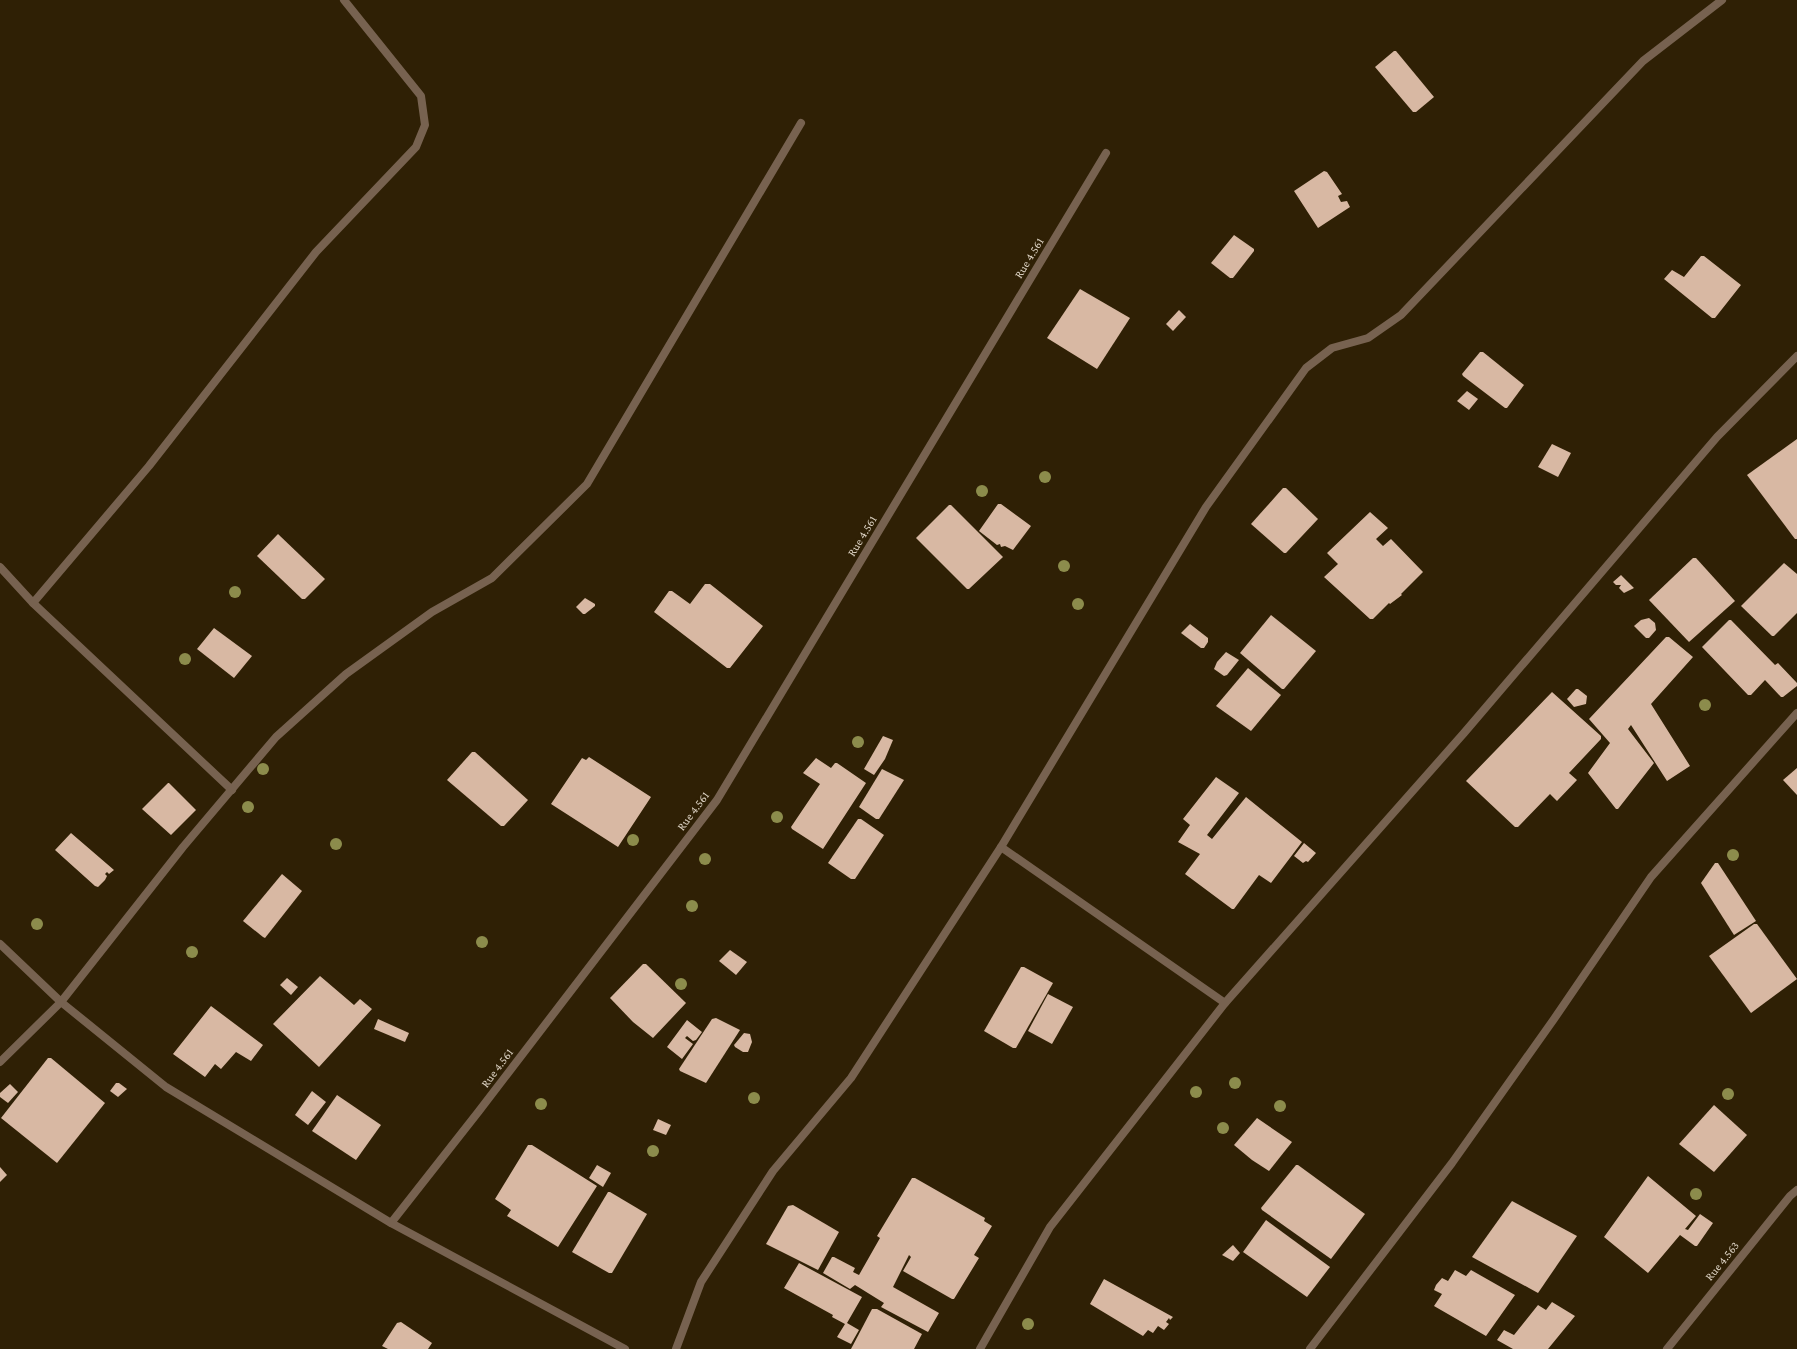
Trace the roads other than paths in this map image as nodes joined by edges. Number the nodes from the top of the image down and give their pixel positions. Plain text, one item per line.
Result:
1 (344, 0) edge
2 (1722, 0) edge
3 (801, 123) dead end
4 (1106, 154) dead end
5 (1797, 356) edge
6 (0, 568) edge
7 (33, 602) junction
8 (1797, 713) edge
9 (232, 790) junction
10 (1001, 847) junction
11 (0, 944) edge
12 (61, 1002) junction
13 (1225, 1003) junction
14 (0, 1062) edge
15 (1797, 1190) edge
16 (391, 1223) junction
17 (625, 1349) edge
18 (676, 1349) edge
19 (980, 1349) edge
20 (1310, 1349) edge
21 (1667, 1349) edge

1 - 7 street
2 - 10 street
3 - 9 street
4 - 16 street, Rue 4.561
5 - 13 street
6 - 7 street
7 - 9 street
8 - 20 street
9 - 12 street
10 - 13 street
10 - 18 street
11 - 12 street
12 - 14 street
12 - 16 street
13 - 19 street
15 - 21 street, Rue 4.563
16 - 17 street

